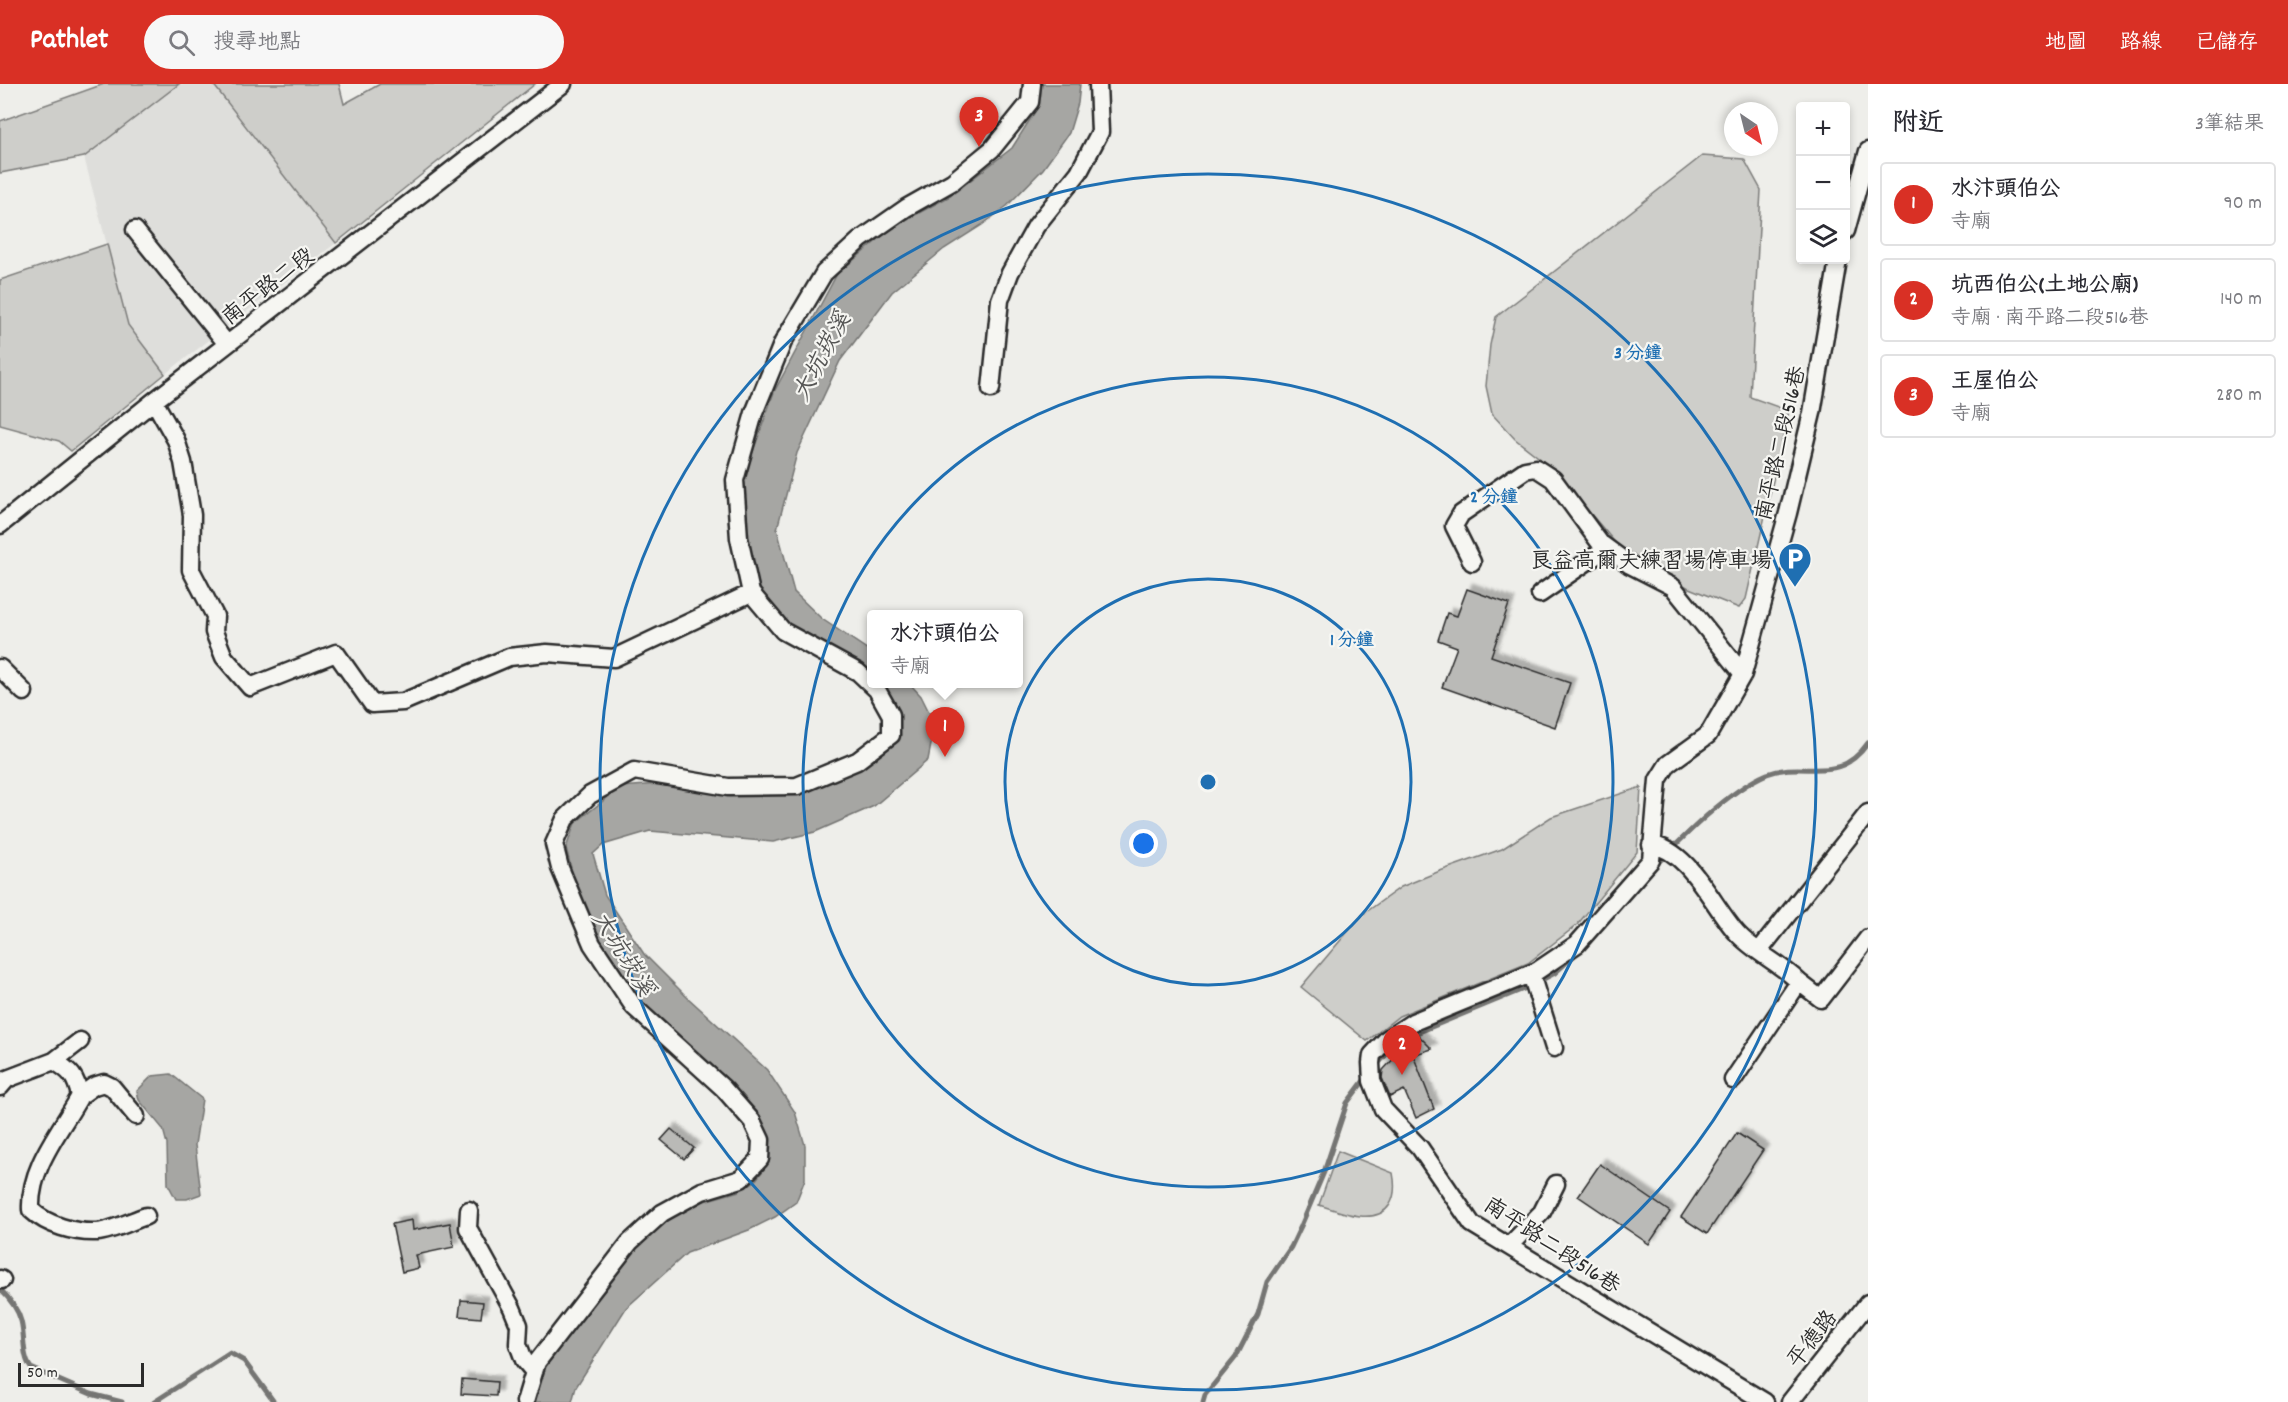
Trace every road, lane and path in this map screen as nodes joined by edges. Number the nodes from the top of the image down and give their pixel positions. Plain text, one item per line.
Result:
1 (563, 84) edge
2 (1032, 84) edge
3 (1098, 84) edge
4 (1868, 150) edge
5 (1850, 213) edge
6 (135, 230) dead end
7 (1837, 264) edge
8 (227, 344) junction
9 (991, 389) dead end
10 (154, 401) junction
11 (0, 525) edge
12 (1607, 548) junction
13 (1472, 562) dead end
14 (751, 593) junction
15 (1540, 594) dead end
16 (0, 668) edge
17 (1743, 674) junction
18 (867, 680) edge
19 (876, 688) edge
20 (24, 692) dead end
21 (1868, 813) edge
22 (1656, 846) junction
23 (1868, 938) edge
24 (1759, 951) junction
25 (1531, 974) junction
26 (1799, 982) junction
27 (80, 1041) dead end
28 (1554, 1048) dead end
29 (54, 1061) junction
30 (2, 1078) edge
31 (1733, 1080) dead end
32 (80, 1096) junction
33 (136, 1116) dead end
34 (1556, 1184) dead end
35 (469, 1210) dead end
36 (146, 1216) dead end
37 (1509, 1246) junction
38 (1868, 1303) edge
39 (534, 1372) junction
40 (525, 1402) edge
41 (1765, 1402) edge
42 (1790, 1402) edge

1 - 8 street, 南平路二段
2 - 14 street
3 - 9 street
4 - 5 street
6 - 8 street
7 - 17 street, 南平路二段516巷
8 - 10 street, 南平路二段
10 - 11 street, 南平路二段
10 - 14 street
12 - 13 street
12 - 15 street
12 - 17 street
14 - 18 street
16 - 20 street
17 - 22 street, 南平路二段516巷
19 - 39 street
21 - 24 street
22 - 24 street
22 - 25 street, 南平路二段516巷
23 - 26 street
24 - 26 street
25 - 28 street
25 - 37 street, 南平路二段516巷
26 - 31 street
27 - 29 street
29 - 30 street
29 - 32 street
32 - 33 street
32 - 36 street
34 - 37 street
35 - 39 street
37 - 41 street, 南平路二段516巷
38 - 42 street, 平德路
39 - 40 street

